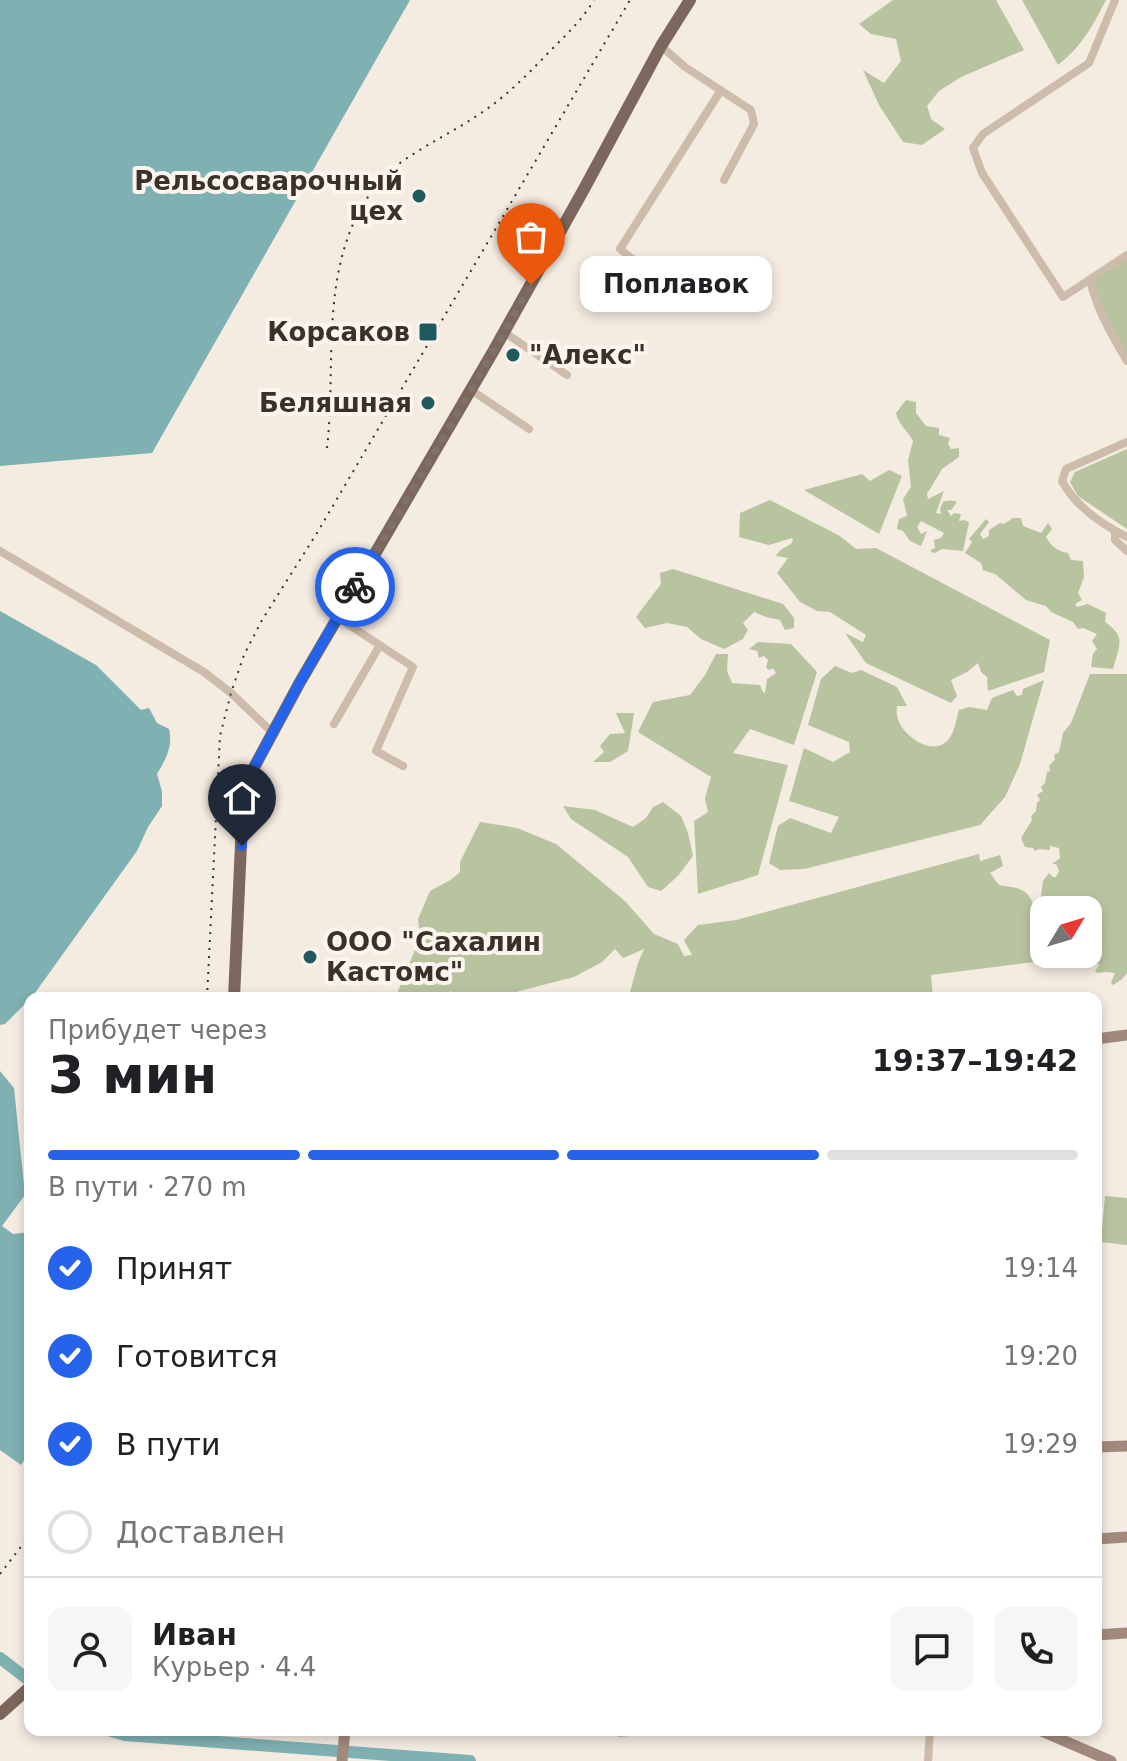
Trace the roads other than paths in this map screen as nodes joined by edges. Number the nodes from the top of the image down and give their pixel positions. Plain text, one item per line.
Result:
1 (690, 0) edge
2 (1115, 0) edge
3 (661, 46) junction
4 (721, 90) junction
5 (724, 180) dead end
6 (1127, 255) edge
7 (646, 270) dead end
8 (1090, 280) junction
9 (504, 332) junction
10 (1127, 361) edge
11 (567, 375) dead end
12 (471, 390) junction
13 (529, 429) dead end
14 (1127, 442) edge
15 (1115, 531) junction
16 (1127, 537) edge
17 (0, 551) edge
18 (1127, 551) edge
19 (337, 617) junction
20 (380, 645) junction
21 (334, 724) dead end
22 (273, 733) junction
23 (403, 766) dead end
24 (234, 992) edge
25 (1127, 1035) edge
26 (1102, 1038) edge
27 (1127, 1446) edge
28 (1102, 1447) edge
29 (1127, 1537) edge
30 (1102, 1539) edge
31 (1127, 1633) edge
32 (1102, 1635) edge
33 (24, 1692) edge
34 (0, 1714) edge
35 (345, 1736) edge
36 (930, 1736) edge
37 (1053, 1736) edge
38 (342, 1761) edge
39 (928, 1761) edge
40 (1111, 1761) edge

1 - 3 main road
2 - 8 street
3 - 4 street
3 - 9 main road
4 - 5 street
4 - 7 street
6 - 8 street
8 - 10 street
9 - 11 street
9 - 12 main road
12 - 13 street
12 - 19 main road
14 - 15 street
15 - 16 street
15 - 18 street
17 - 22 street
19 - 20 street
19 - 22 main road
20 - 21 street
20 - 23 street
22 - 24 main road
25 - 26 main road
27 - 28 main road
29 - 30 main road
31 - 32 main road
33 - 34 main road
35 - 38 main road
36 - 39 street
37 - 40 main road

